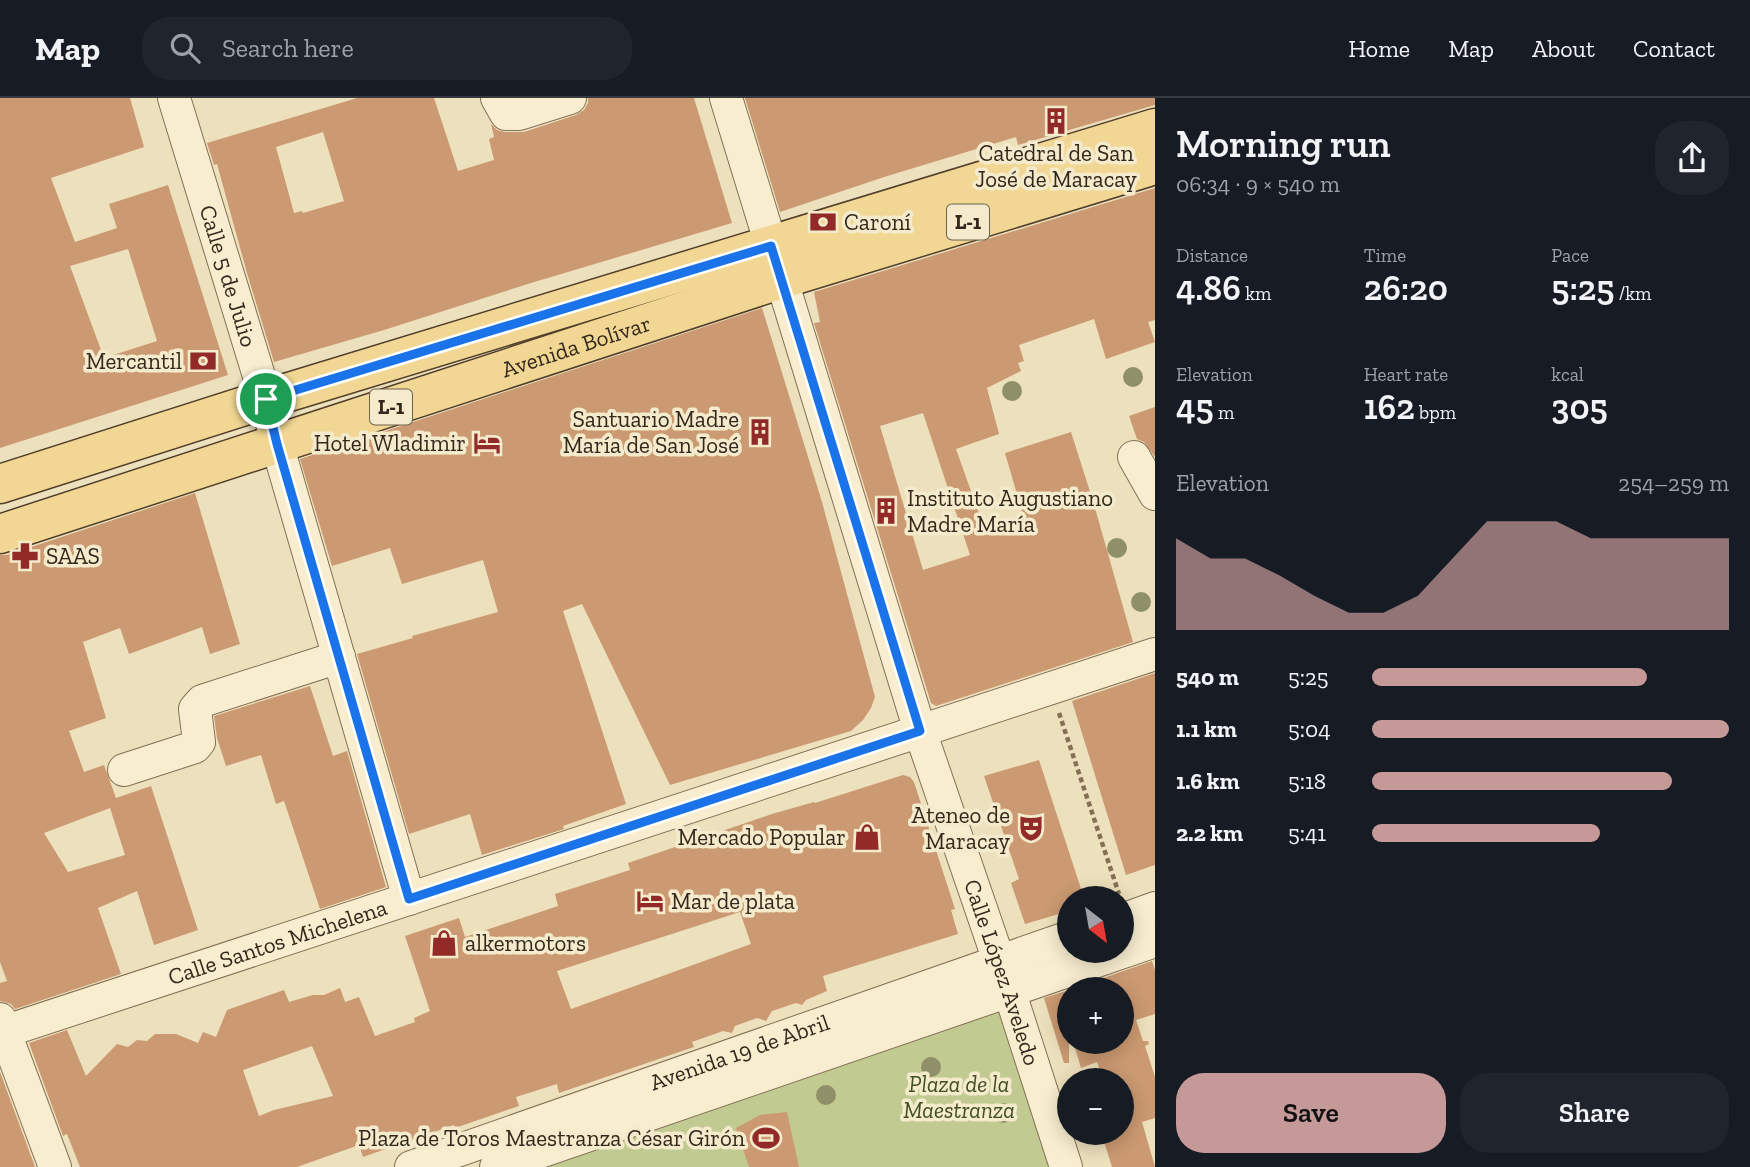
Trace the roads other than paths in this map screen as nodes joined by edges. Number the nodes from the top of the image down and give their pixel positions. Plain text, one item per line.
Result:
1 (174, 98) edge
2 (497, 98) edge
3 (570, 98) edge
4 (726, 98) edge
5 (1155, 128) edge
6 (1155, 165) edge
7 (777, 262) junction
8 (266, 399) junction
9 (277, 444) junction
10 (1134, 457) dead end
11 (0, 484) edge
12 (1155, 495) edge
13 (0, 534) edge
14 (1155, 654) edge
15 (339, 657) junction
16 (920, 731) junction
17 (124, 770) dead end
18 (409, 899) junction
19 (1155, 908) edge
20 (1134, 916) edge
21 (1155, 941) edge
22 (1057, 944) edge
23 (1004, 975) junction
24 (2, 1027) edge
25 (55, 1167) edge
26 (411, 1167) edge
27 (496, 1167) edge
28 (1066, 1167) edge

1 - 8 street, Calle 5 de Julio
2 - 3 street
4 - 7 street, Calle López Aveledo
5 - 7 main road, Avenida Bolívar / L-1
6 - 7 main road, Avenida Bolívar / L-1
7 - 8 main road, Avenida Bolívar / L-1
7 - 9 main road, Avenida Bolívar / L-1
7 - 16 street, Calle López Aveledo
8 - 9 street, Calle 5 de Julio
8 - 11 main road, Avenida Bolívar / L-1
9 - 13 main road, Avenida Bolívar / L-1
9 - 15 street, Calle 5 de Julio
10 - 12 street
14 - 16 street, Calle Santos Michelena
15 - 17 street
15 - 18 street, Calle 5 de Julio
16 - 18 street, Calle Santos Michelena
16 - 23 street, Calle López Aveledo
18 - 24 street, Calle Santos Michelena
19 - 20 street
21 - 23 street, Avenida 19 de Abril
22 - 23 street, Avenida 19 de Abril
23 - 26 street, Avenida 19 de Abril
23 - 27 street, Avenida 19 de Abril
23 - 28 street, Calle López Aveledo
24 - 25 street

